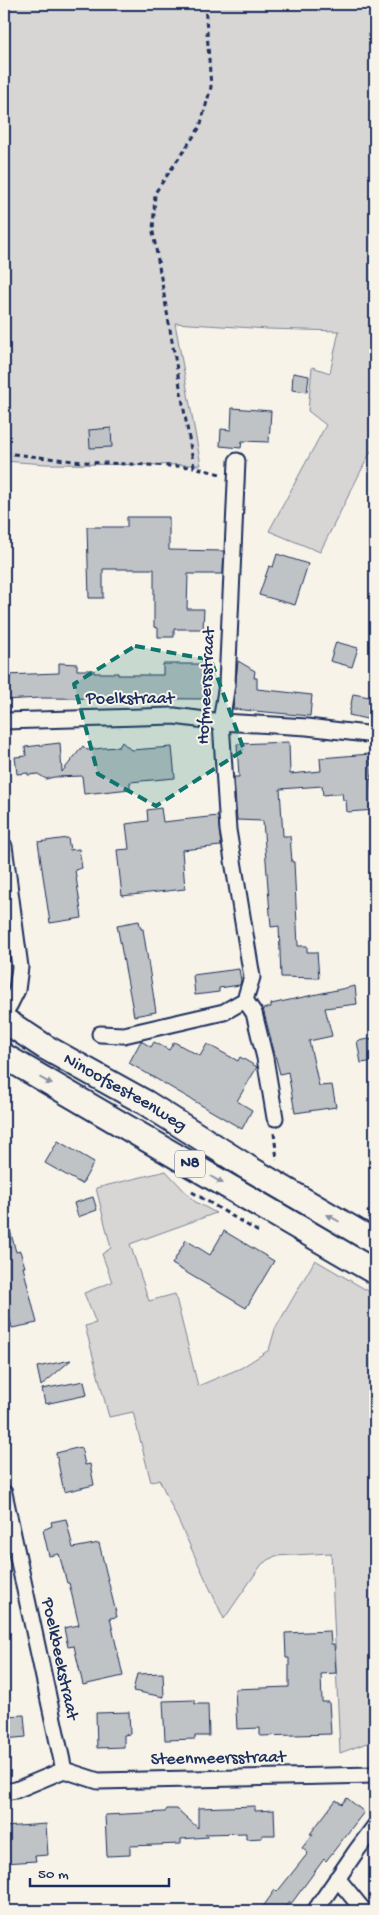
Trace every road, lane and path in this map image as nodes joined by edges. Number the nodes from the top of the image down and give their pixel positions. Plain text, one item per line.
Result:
1 (205, 4) edge
2 (4, 453) edge
3 (237, 461) dead end
4 (194, 467) junction
5 (236, 478) junction
6 (4, 721) edge
7 (221, 722) junction
8 (375, 736) edge
9 (4, 846) edge
10 (245, 1000) junction
11 (4, 1014) edge
12 (4, 1020) edge
13 (100, 1034) dead end
14 (4, 1056) edge
15 (275, 1118) joint
16 (278, 1160) dead end
17 (375, 1242) edge
18 (375, 1272) edge
19 (4, 1493) edge
20 (64, 1770) junction
21 (375, 1775) edge
22 (4, 1792) edge
23 (375, 1826) edge
24 (337, 1878) junction
25 (315, 1911) edge
26 (364, 1911) edge

1 - 4 path
2 - 4 path
3 - 5 street, Hofmeersstraat
4 - 5 path
5 - 7 street, Hofmeersstraat
6 - 7 street, Poelkstraat
7 - 8 street, Poelkstraat
7 - 10 street, Hofmeersstraat
9 - 11 street
10 - 13 street
10 - 15 street
17 -> 12 main road, Ninoofsesteenweg / N8
14 -> 18 main road, Ninoofsesteenweg / N8
15 - 16 path
19 - 20 street, Poelkbeekstraat
20 - 21 street, Steenmeersstraat
20 - 22 street
23 - 24 street
24 - 25 street
24 - 26 street

